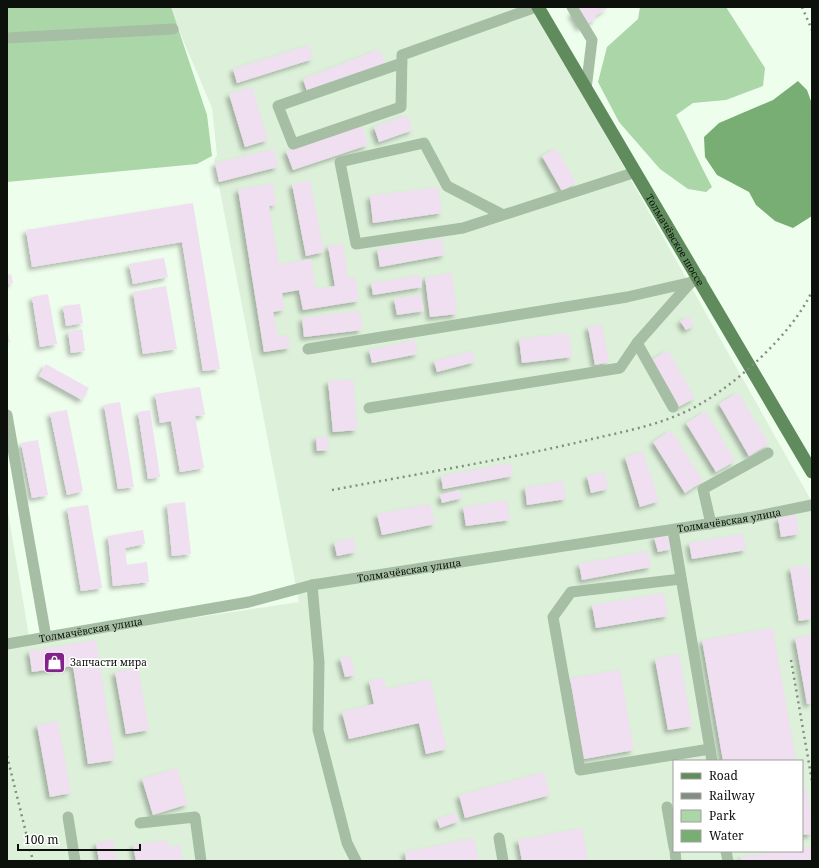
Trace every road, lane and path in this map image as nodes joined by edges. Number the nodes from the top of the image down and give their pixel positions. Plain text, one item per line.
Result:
1 (537, 7) edge
2 (572, 7) edge
3 (173, 29) dead end
4 (7, 38) edge
5 (402, 63) junction
6 (586, 89) junction
7 (636, 172) junction
8 (503, 215) junction
9 (696, 281) junction
10 (637, 343) junction
11 (308, 349) dead end
12 (673, 407) dead end
13 (369, 408) dead end
14 (7, 415) edge
15 (768, 453) dead end
16 (812, 472) edge
17 (812, 505) edge
18 (711, 524) junction
19 (673, 530) junction
20 (681, 579) junction
21 (312, 585) junction
22 (46, 637) junction
23 (7, 644) edge
24 (710, 749) junction
25 (712, 760) edge
26 (667, 807) dead end
27 (68, 817) dead end
28 (140, 823) dead end
29 (499, 838) dead end
30 (673, 841) edge
31 (75, 861) edge
32 (201, 861) edge
33 (356, 861) edge
34 (503, 861) edge

1 - 5 street
1 - 6 main road, Толмачёвское шоссе
2 - 6 street
3 - 4 street
5 - 5 street
6 - 7 main road, Толмачёвское шоссе
7 - 8 street
7 - 9 main road, Толмачёвское шоссе
8 - 8 street
9 - 10 street
9 - 11 street
9 - 16 main road, Толмачёвское шоссе
10 - 12 street
10 - 13 street
14 - 22 street
15 - 18 street
17 - 18 street, Толмачёвская улица
18 - 19 street, Толмачёвская улица
19 - 20 street
19 - 21 street, Толмачёвская улица
20 - 24 street
20 - 24 street
21 - 22 street, Толмачёвская улица
21 - 33 street
22 - 23 street, Толмачёвская улица
24 - 25 street
26 - 30 street
27 - 31 street
28 - 32 street
29 - 34 street

